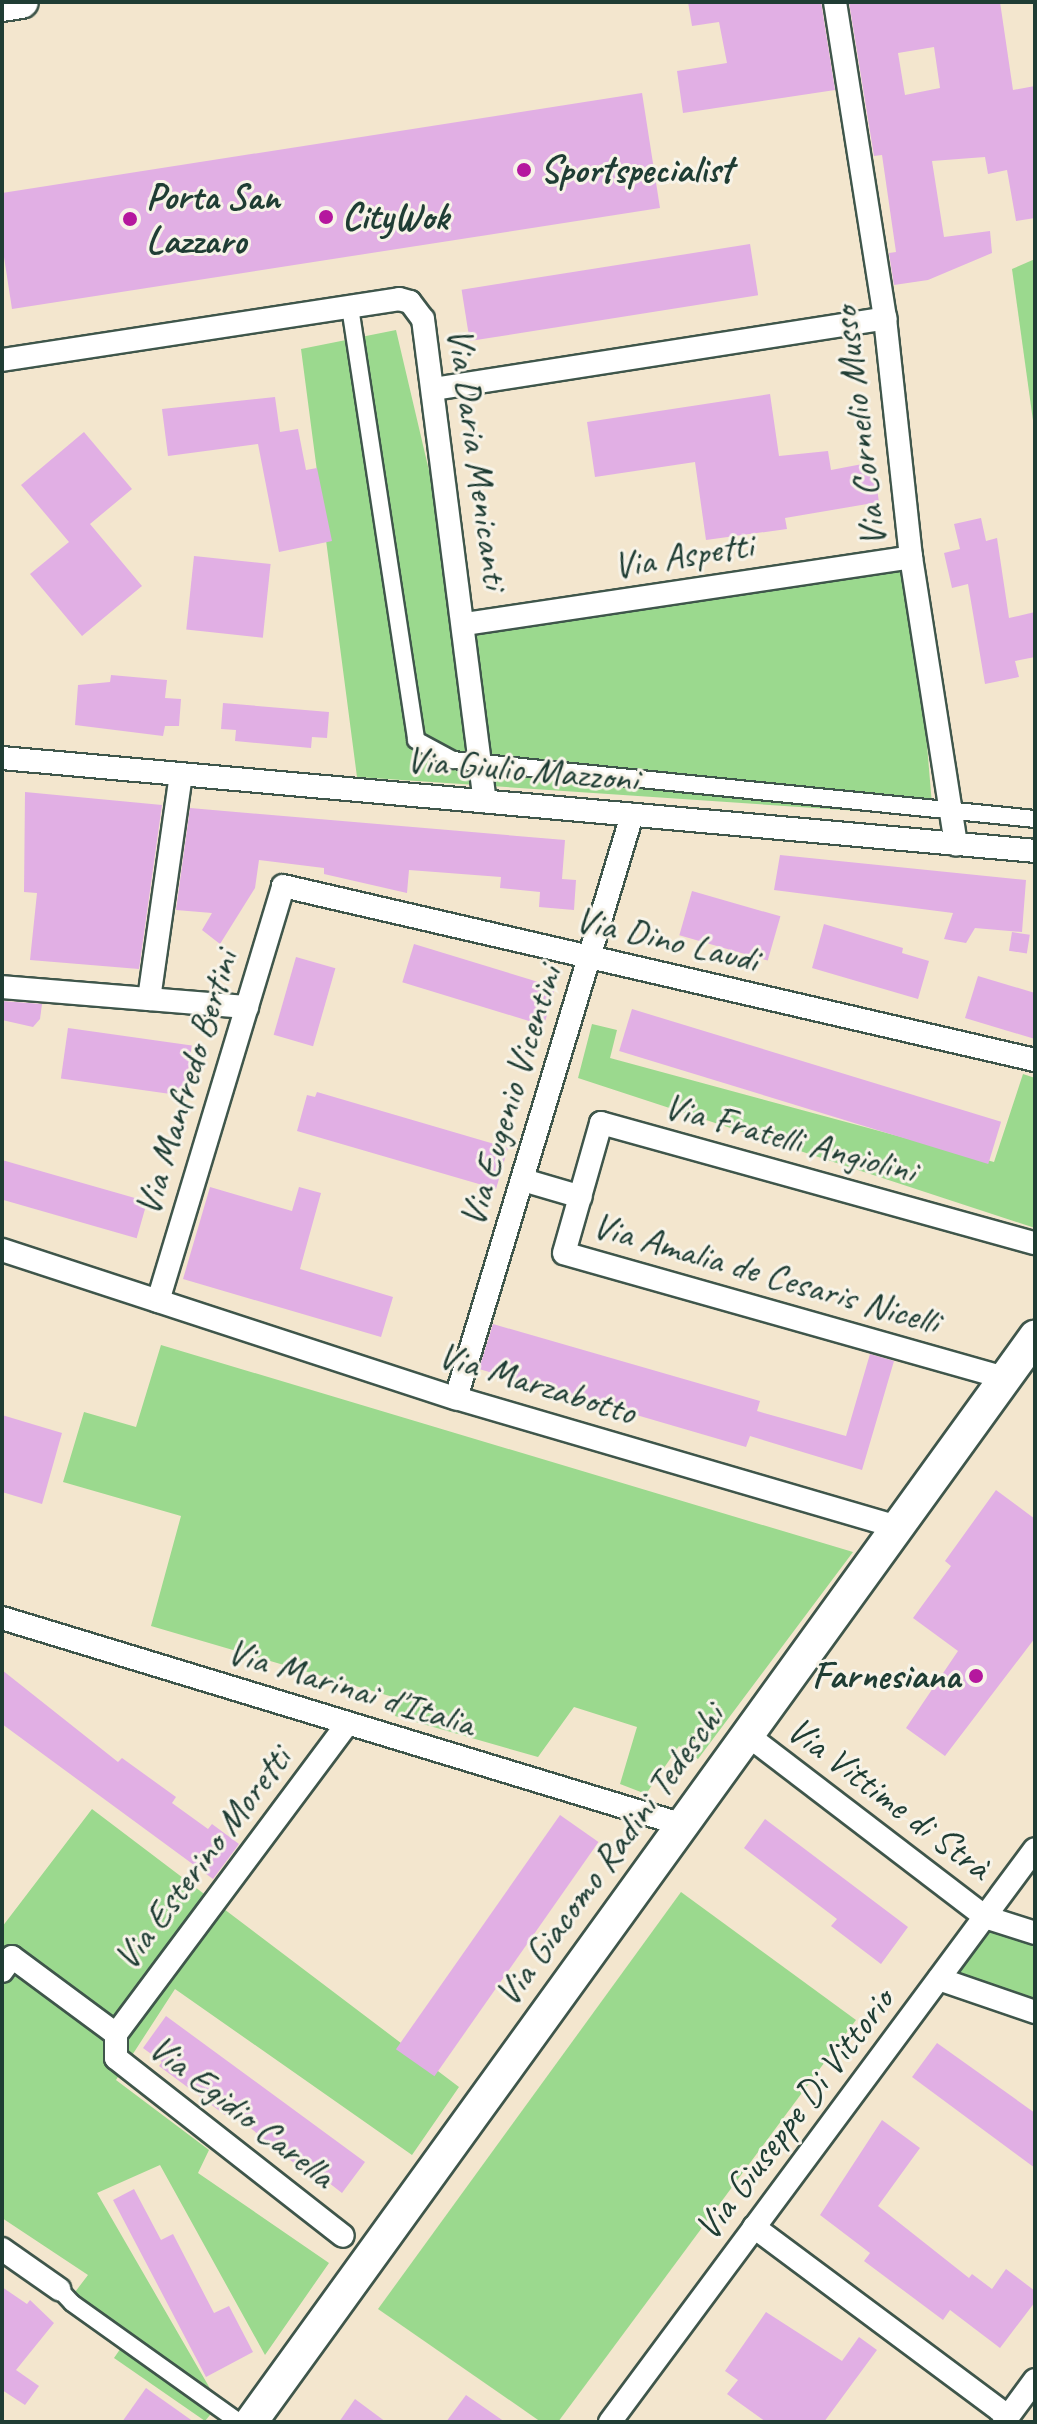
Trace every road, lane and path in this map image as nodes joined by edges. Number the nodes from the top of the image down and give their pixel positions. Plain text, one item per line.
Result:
1 (22, 2) edge
2 (835, 2) edge
3 (2, 5) edge
4 (350, 307) junction
5 (885, 318) junction
6 (2, 360) edge
7 (434, 389) junction
8 (911, 557) junction
9 (465, 624) junction
10 (2, 758) edge
11 (482, 762) junction
12 (181, 774) junction
13 (485, 801) junction
14 (950, 808) junction
15 (632, 815) junction
16 (1035, 819) edge
17 (956, 844) junction
18 (1035, 851) edge
19 (283, 886) joint
20 (589, 959) junction
21 (2, 987) edge
22 (149, 999) junction
23 (247, 1007) junction
24 (1035, 1060) edge
25 (523, 1180) junction
26 (581, 1197) junction
27 (1035, 1243) edge
28 (2, 1250) edge
29 (158, 1301) junction
30 (1035, 1337) edge
31 (1005, 1378) junction
32 (456, 1398) junction
33 (897, 1527) junction
34 (2, 1618) edge
35 (346, 1725) junction
36 (746, 1734) junction
37 (680, 1824) junction
38 (1035, 1849) edge
39 (985, 1917) junction
40 (1035, 1933) edge
41 (2, 1971) edge
42 (939, 1979) junction
43 (1035, 2012) edge
44 (116, 2034) junction
45 (754, 2227) junction
46 (343, 2236) dead end
47 (2, 2249) edge
48 (59, 2289) joint
49 (1035, 2380) edge
50 (1006, 2419) edge
51 (239, 2422) edge
52 (251, 2422) edge
53 (610, 2422) edge

1 - 3 main road
2 - 5 street, Via Cornelio Musso
4 - 6 street, Via Daria Menicanti
4 - 7 street, Via Daria Menicanti
4 - 11 street
5 - 7 street
5 - 8 street, Via Cornelio Musso
7 - 9 street, Via Daria Menicanti
8 - 9 street, Via Aspetti
8 - 14 street, Via Cornelio Musso
9 - 11 street, Via Daria Menicanti
10 - 12 street, Via Giulio Mazzoni
11 - 13 street, Via Daria Menicanti
11 - 14 street
12 - 13 street, Via Giulio Mazzoni
12 - 22 street
13 - 15 street, Via Giulio Mazzoni
14 - 16 street
14 - 17 street, Via Cornelio Musso
15 - 17 street, Via Giulio Mazzoni
15 - 20 street, Via Eugenio Vicentini
17 - 18 street, Via Giulio Mazzoni
19 - 20 street, Via Dino Laudi
19 - 23 street, Via Manfredo Bertini
20 - 24 street, Via Dino Laudi
20 - 25 street, Via Eugenio Vicentini
21 - 22 street
22 - 23 street
23 - 29 street, Via Manfredo Bertini
25 - 26 street
25 - 32 street, Via Eugenio Vicentini
26 - 27 street, Via Fratelli Angiolini
26 - 31 street, Via Amalia de Cesaris Nicelli
28 - 29 street, Via Marzabotto
29 - 32 street, Via Marzabotto
30 - 31 main road, Via Giacomo Radini Tedeschi
31 - 33 main road, Via Giacomo Radini Tedeschi
32 - 33 street, Via Marzabotto
33 - 36 main road, Via Giacomo Radini Tedeschi
34 - 35 street, Via Marinai d'Italia
35 - 37 street, Via Marinai d'Italia
35 - 44 street, Via Esterino Moretti
36 - 37 main road, Via Giacomo Radini Tedeschi
36 - 39 street, Via Vittime di Strà
37 - 52 main road, Via Giacomo Radini Tedeschi
38 - 39 street, Via Giuseppe Di Vittorio
39 - 40 street, Via Vittime di Strà
39 - 42 street, Via Giuseppe Di Vittorio
41 - 44 street, Via Egidio Carella
42 - 43 street
42 - 45 street, Via Giuseppe Di Vittorio
44 - 46 street, Via Egidio Carella
45 - 50 street
45 - 53 street, Via Giuseppe Di Vittorio
47 - 48 street
48 - 51 street
49 - 50 street

